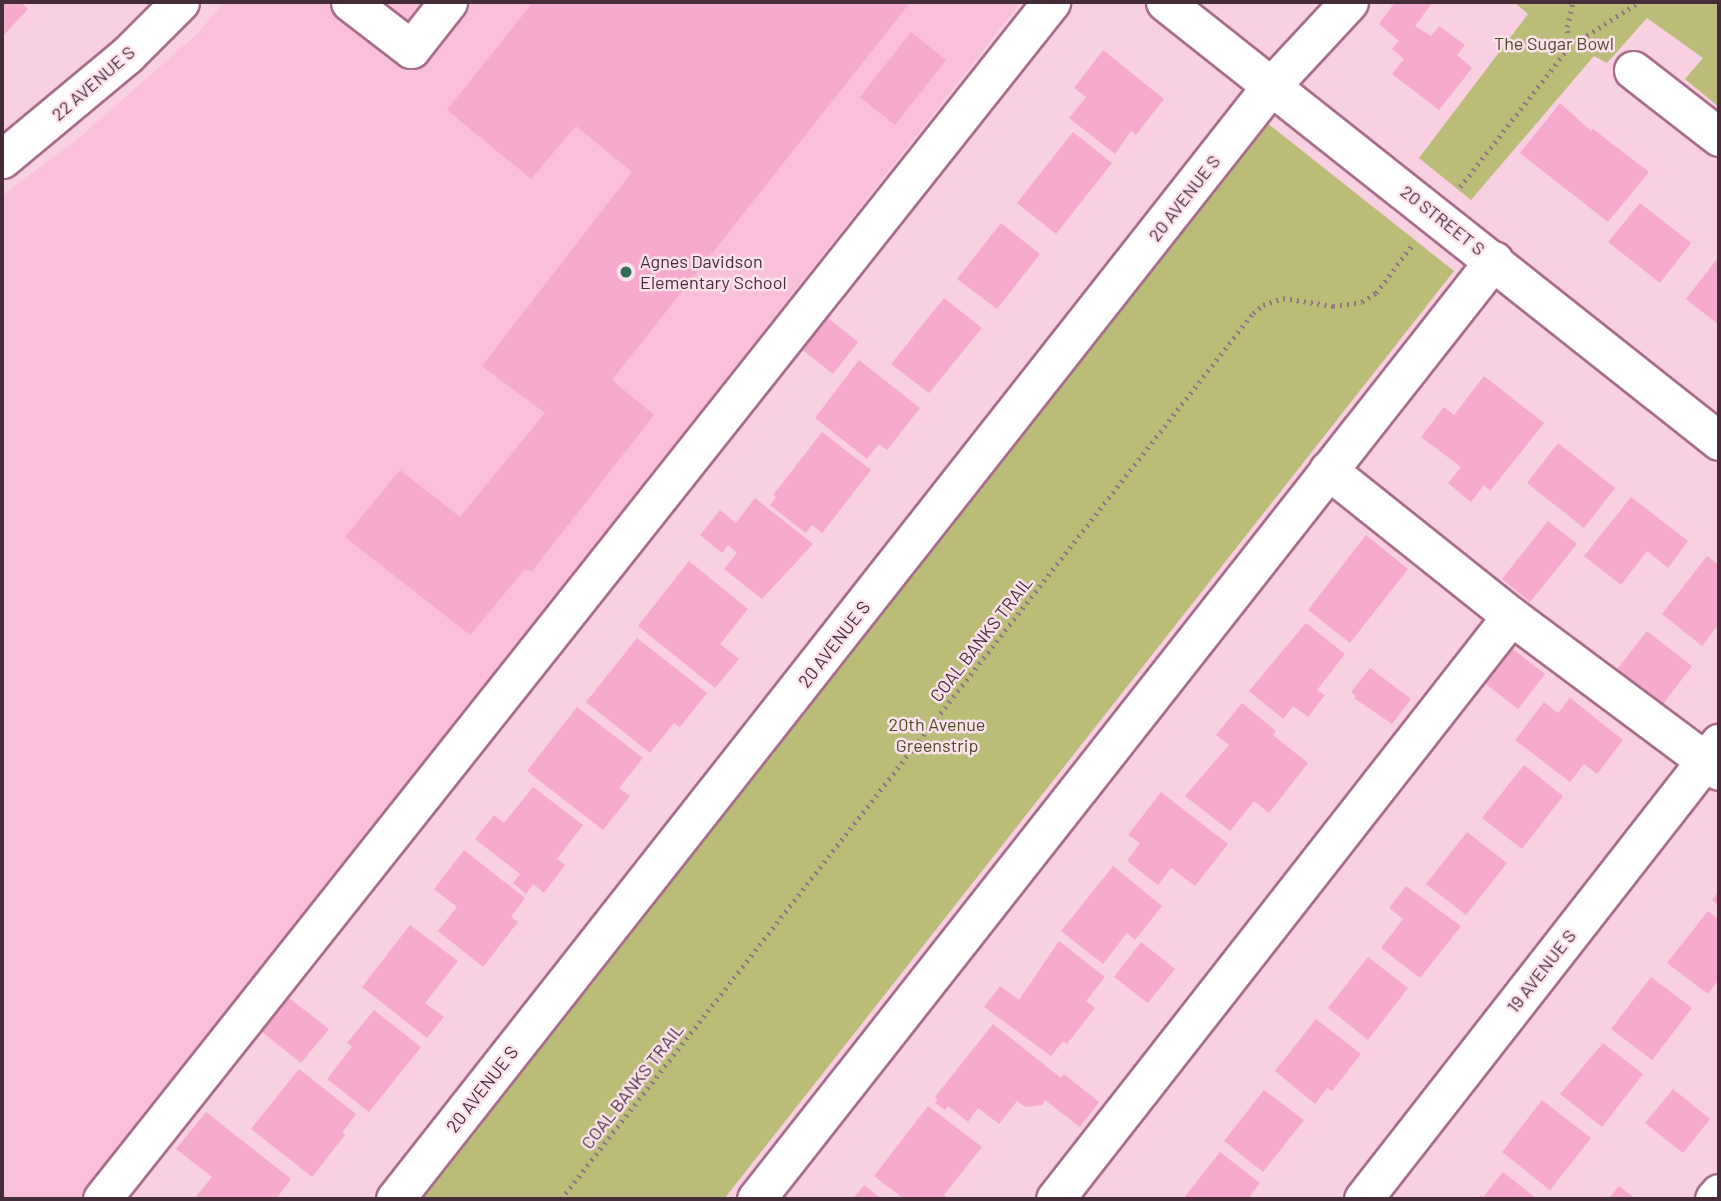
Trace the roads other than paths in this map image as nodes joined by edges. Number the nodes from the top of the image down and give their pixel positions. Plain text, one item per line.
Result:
1 (180, 2) edge
2 (350, 2) edge
3 (449, 2) edge
4 (1051, 2) edge
5 (1165, 2) edge
6 (1349, 2) edge
7 (1633, 71) dead end
8 (1270, 87) junction
9 (1719, 137) edge
10 (2, 159) edge
11 (1494, 260) junction
12 (1719, 441) edge
13 (1328, 470) junction
14 (1511, 616) junction
15 (1714, 758) edge
16 (1719, 1193) edge
17 (102, 1199) edge
18 (395, 1199) edge
19 (756, 1199) edge
20 (1055, 1199) edge
21 (1363, 1199) edge
22 (1714, 1199) edge

1 - 10 street, 22 AVENUE S
2 - 3 street
4 - 17 street
5 - 8 street, 20 STREET S
6 - 8 street, 20 AVENUE S
7 - 9 street
8 - 11 street, 20 STREET S
8 - 18 street, 20 AVENUE S
11 - 12 street, 20 STREET S
11 - 13 street
13 - 14 street
13 - 19 street
14 - 15 street
14 - 20 street
15 - 21 street, 19 AVENUE S
16 - 22 street

